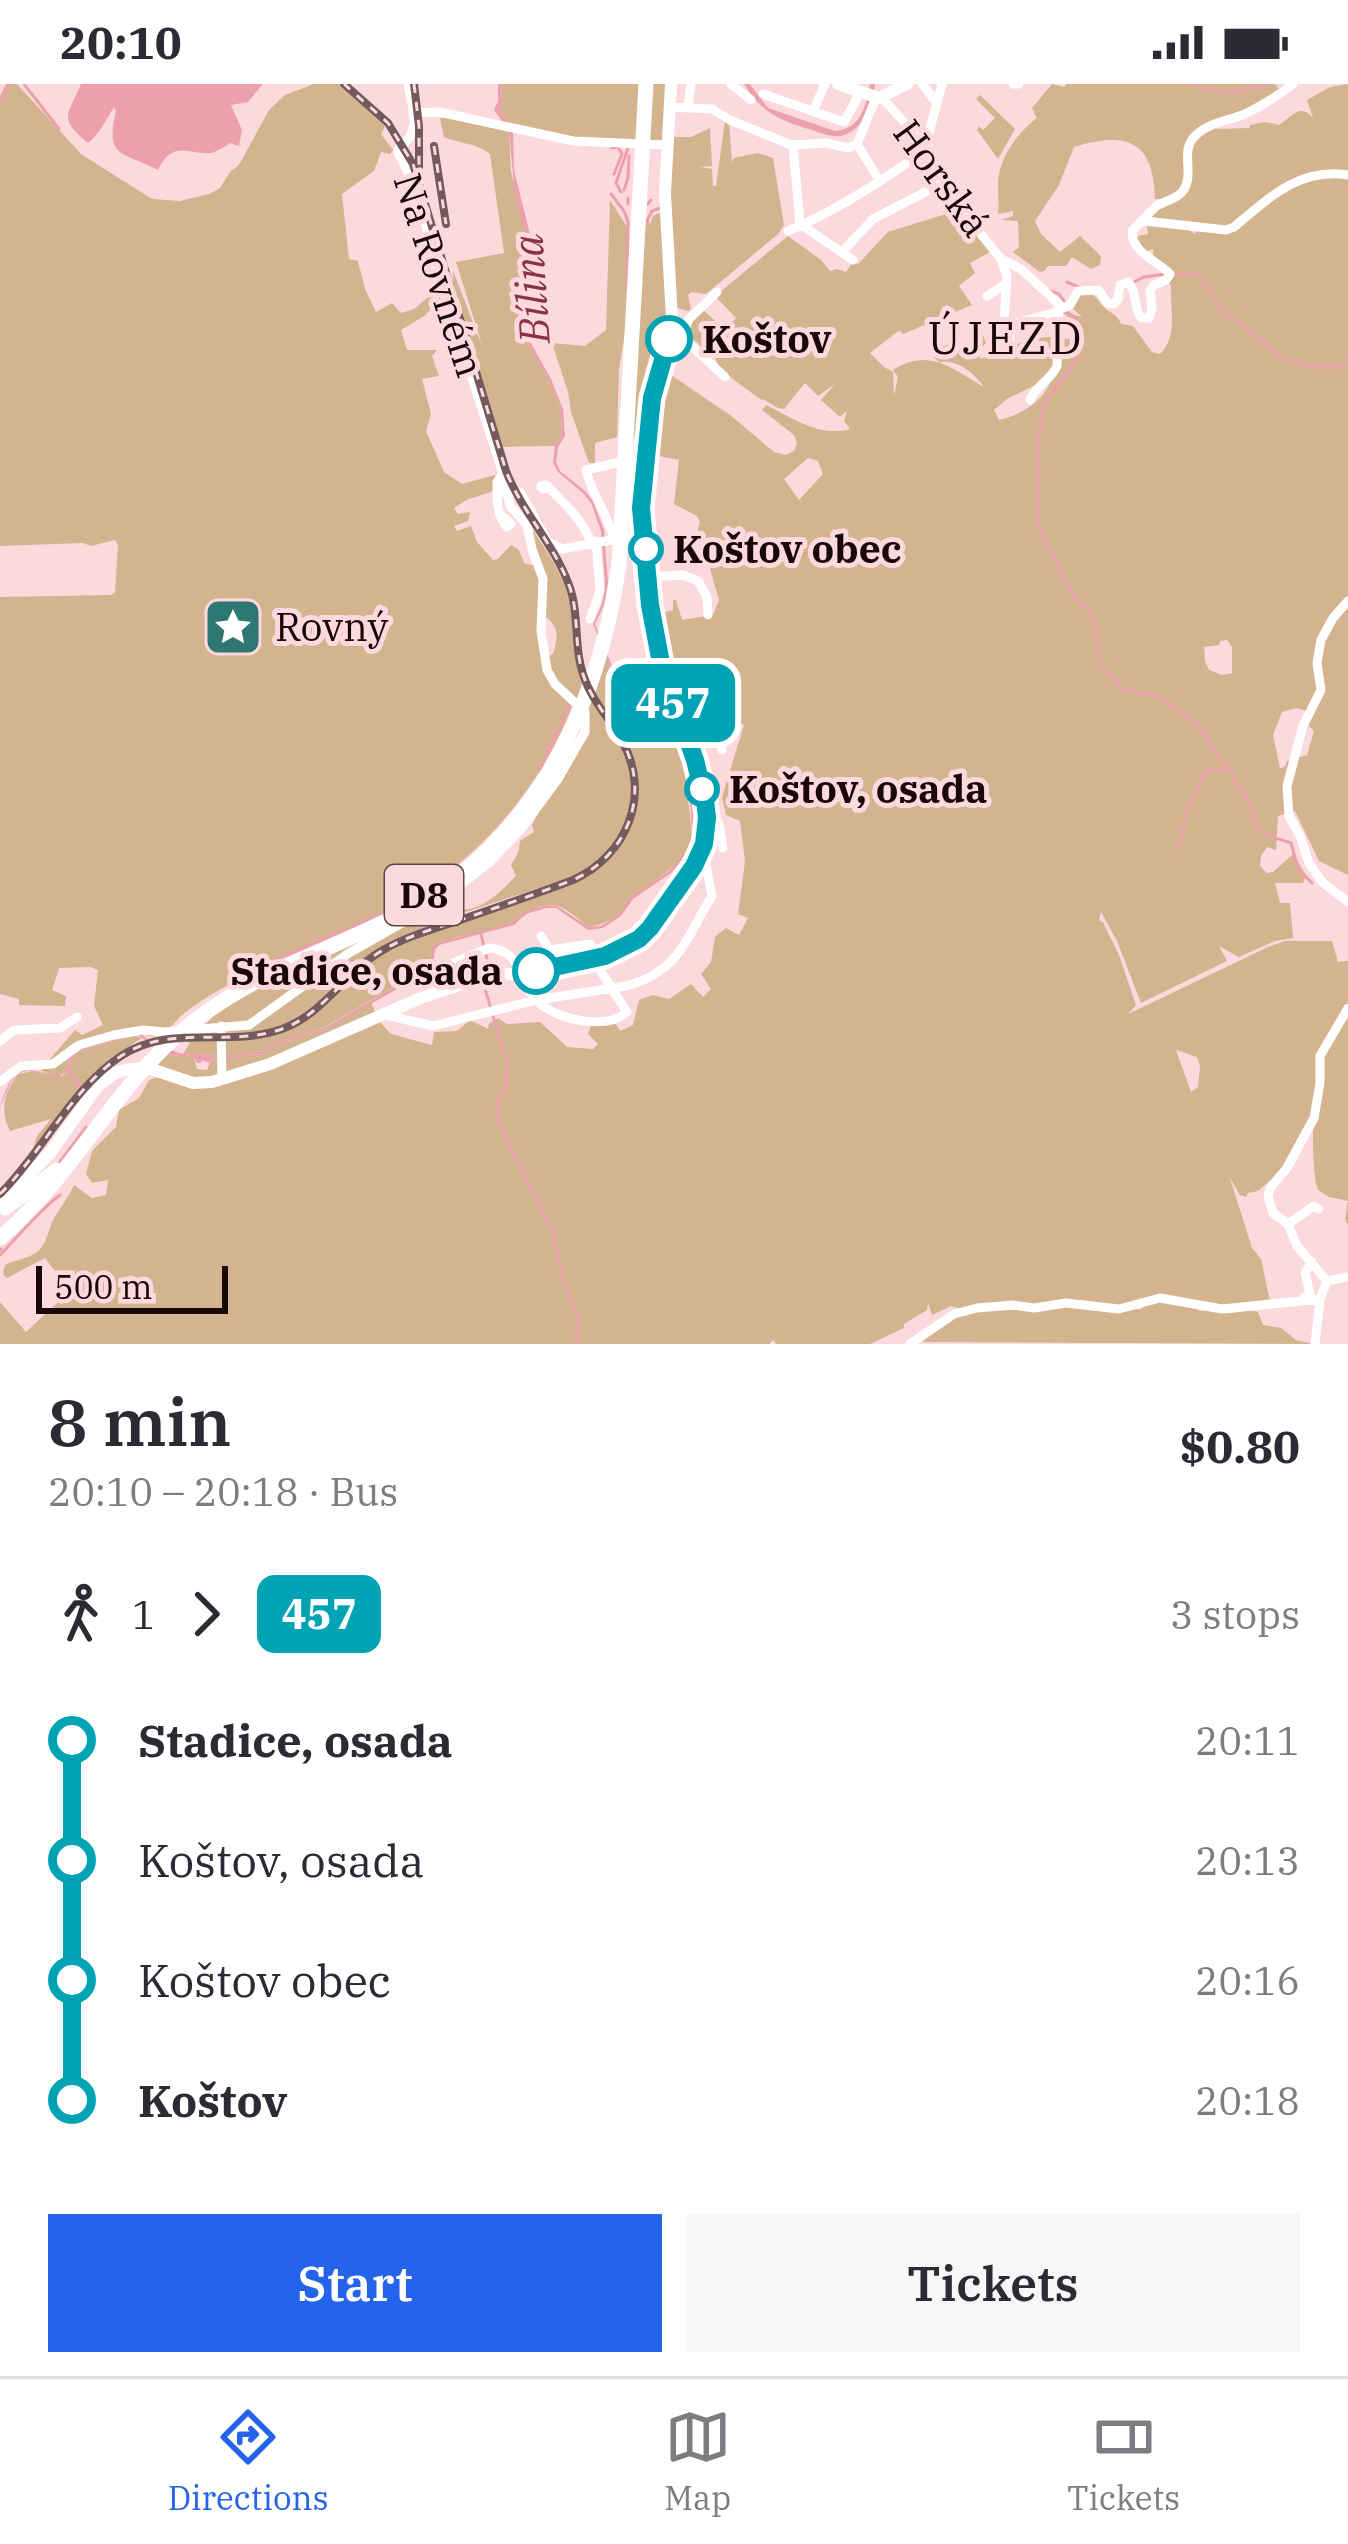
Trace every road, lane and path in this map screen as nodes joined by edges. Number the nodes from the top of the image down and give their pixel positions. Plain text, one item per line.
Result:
1 (408, 84) edge
2 (644, 84) edge
3 (671, 84) edge
4 (691, 84) edge
5 (731, 84) edge
6 (784, 84) edge
7 (825, 84) edge
8 (838, 84) edge
9 (907, 84) edge
10 (922, 84) edge
11 (942, 84) edge
12 (1293, 84) edge
13 (763, 94) dead end
14 (871, 96) junction
15 (779, 99) junction
16 (751, 100) dead end
17 (937, 103) junction
18 (669, 106) junction
19 (688, 106) junction
20 (813, 111) junction
21 (413, 113) junction
22 (857, 144) junction
23 (793, 145) junction
24 (667, 146) junction
25 (928, 148) junction
26 (877, 175) dead end
27 (1348, 175) edge
28 (943, 183) junction
29 (1145, 221) junction
30 (802, 225) junction
31 (788, 231) dead end
32 (842, 252) junction
33 (1001, 259) junction
34 (853, 260) dead end
35 (1007, 283) junction
36 (717, 292) dead end
37 (988, 296) dead end
38 (1062, 309) junction
39 (1005, 326) junction
40 (682, 337) junction
41 (1010, 339) dead end
42 (668, 345) junction
43 (725, 376) dead end
44 (1030, 400) dead end
45 (616, 464) dead end
46 (502, 474) junction
47 (549, 488) dead end
48 (505, 493) junction
49 (500, 513) dead end
50 (644, 534) junction
51 (613, 539) junction
52 (593, 542) junction
53 (673, 576) junction
54 (648, 577) junction
55 (674, 590) dead end
56 (1348, 601) edge
57 (708, 615) dead end
58 (590, 619) dead end
59 (686, 739) junction
60 (722, 750) dead end
61 (707, 818) junction
62 (723, 848) dead end
63 (703, 850) junction
64 (1348, 902) edge
65 (541, 936) dead end
66 (590, 944) dead end
67 (550, 950) junction
68 (592, 959) junction
69 (559, 965) junction
70 (436, 970) dead end
71 (521, 974) junction
72 (611, 988) junction
73 (536, 1000) junction
74 (1348, 1008) edge
75 (386, 1015) junction
76 (77, 1017) dead end
77 (221, 1026) junction
78 (0, 1041) edge
79 (222, 1079) junction
80 (0, 1082) edge
81 (121, 1090) junction
82 (1319, 1209) dead end
83 (7, 1217) edge
84 (1285, 1222) junction
85 (1263, 1223) dead end
86 (1312, 1262) junction
87 (1348, 1277) edge
88 (1327, 1281) junction
89 (1312, 1297) junction
90 (910, 1344) edge
91 (1315, 1344) edge

1 - 21 street, Na Rovném
2 - 81 highway, D8
3 - 18 main road
4 - 19 street
5 - 16 street
6 - 15 street
7 - 20 street
8 - 14 main road
9 - 14 main road
10 - 17 street
11 - 17 street
12 - 29 street
13 - 15 street
14 - 20 street
14 - 22 street
14 - 25 street, Horská
15 - 20 street
17 - 25 street
18 - 19 street
18 - 24 main road
19 - 23 street
21 - 24 street
21 - 46 street, Na Rovném
22 - 23 street
22 - 26 street
23 - 30 street
24 - 42 main road
25 - 28 street, Horská
25 - 30 street
27 - 29 street
28 - 32 street
28 - 33 street, Horská
29 - 38 street
30 - 31 street
30 - 32 street
32 - 34 street
33 - 35 street
33 - 38 street
35 - 37 street
35 - 39 street
36 - 40 street
38 - 39 street
38 - 44 street
39 - 41 street
40 - 42 street
40 - 43 street
42 - 50 main road
45 - 51 street
46 - 48 street
46 - 49 street
47 - 52 street
48 - 52 street
48 - 77 street
50 - 51 street
50 - 54 main road
51 - 52 street
52 - 58 street
53 - 54 street
53 - 55 street
53 - 57 street
54 - 59 main road
56 - 64 street
59 - 60 street
59 - 61 main road
61 - 62 street
61 - 63 main road
63 - 68 main road
63 - 72 street
65 - 67 street
66 - 67 street
67 - 69 street
68 - 69 main road
68 - 72 street
69 - 71 main road
70 - 71 street
71 - 73 street
71 - 75 main road
72 - 73 street
72 - 73 street
73 - 75 street
74 - 84 street
75 - 79 main road
76 - 78 street
77 - 79 street
77 - 80 street
79 - 83 main road
81 - 83 highway, D8
81 - 83 highway, D8
82 - 84 street
84 - 85 street
84 - 86 street
86 - 88 street
86 - 89 street
87 - 88 street
88 - 89 street
89 - 90 street
89 - 91 street

